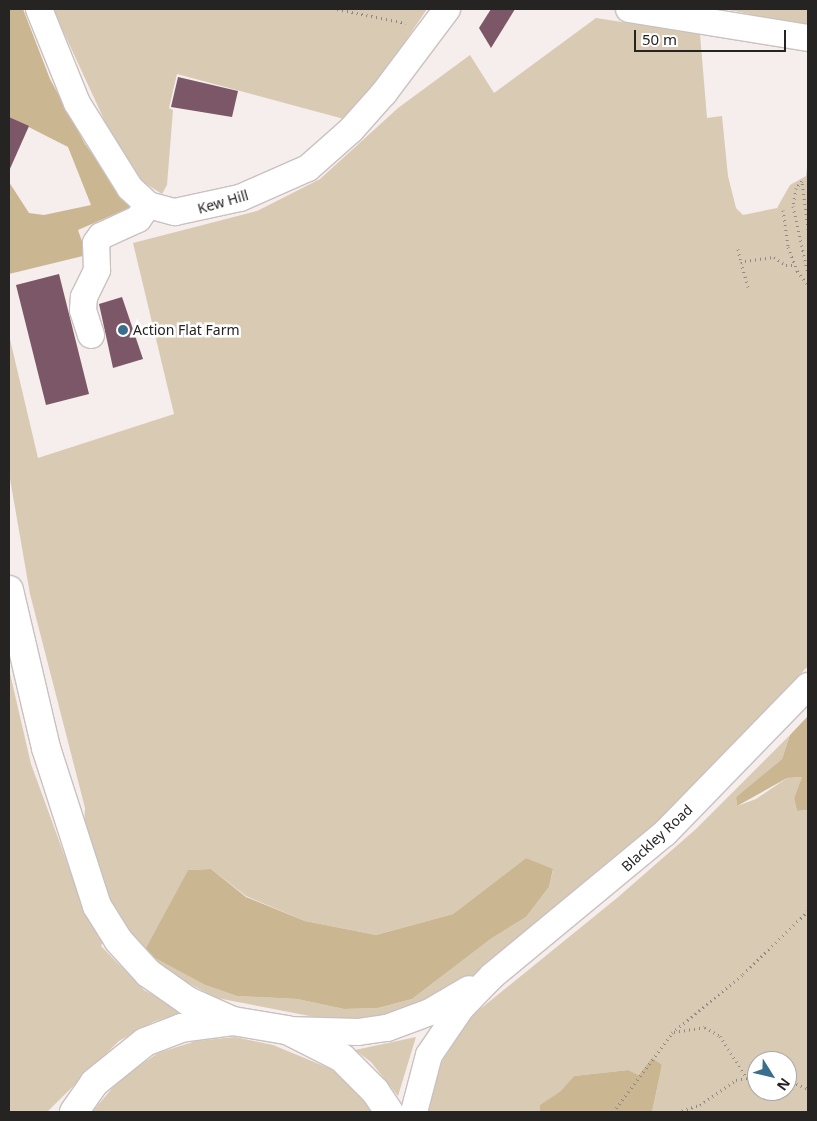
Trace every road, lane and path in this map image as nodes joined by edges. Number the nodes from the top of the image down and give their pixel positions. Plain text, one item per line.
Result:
1 (39, 9) edge
2 (337, 9) edge
3 (629, 9) edge
4 (441, 18) edge
5 (808, 38) edge
6 (148, 205) junction
7 (783, 210) dead end
8 (808, 229) edge
9 (738, 249) dead end
10 (741, 264) junction
11 (795, 265) junction
12 (808, 274) edge
13 (808, 285) edge
14 (748, 287) dead end
15 (91, 335) dead end
16 (9, 590) edge
17 (808, 686) edge
18 (808, 911) edge
19 (492, 976) junction
20 (233, 1020) junction
21 (287, 1030) junction
22 (672, 1033) junction
23 (747, 1078) joint
24 (74, 1112) edge
25 (389, 1112) edge
26 (414, 1112) edge
27 (613, 1112) edge
28 (677, 1112) edge

1 - 6 street
2 - 4 path
3 - 5 street
4 - 6 street, Kew Hill
6 - 15 street
7 - 11 path
8 - 12 path
9 - 10 path
10 - 11 path
10 - 14 path
11 - 13 path
16 - 20 highway
17 - 19 street, Blackley Road
18 - 22 path
19 - 21 street, Blackley Road
19 - 26 street, Blackley Road
20 - 21 highway
20 - 24 highway
21 - 25 highway
22 - 23 path
22 - 27 path
23 - 28 path

